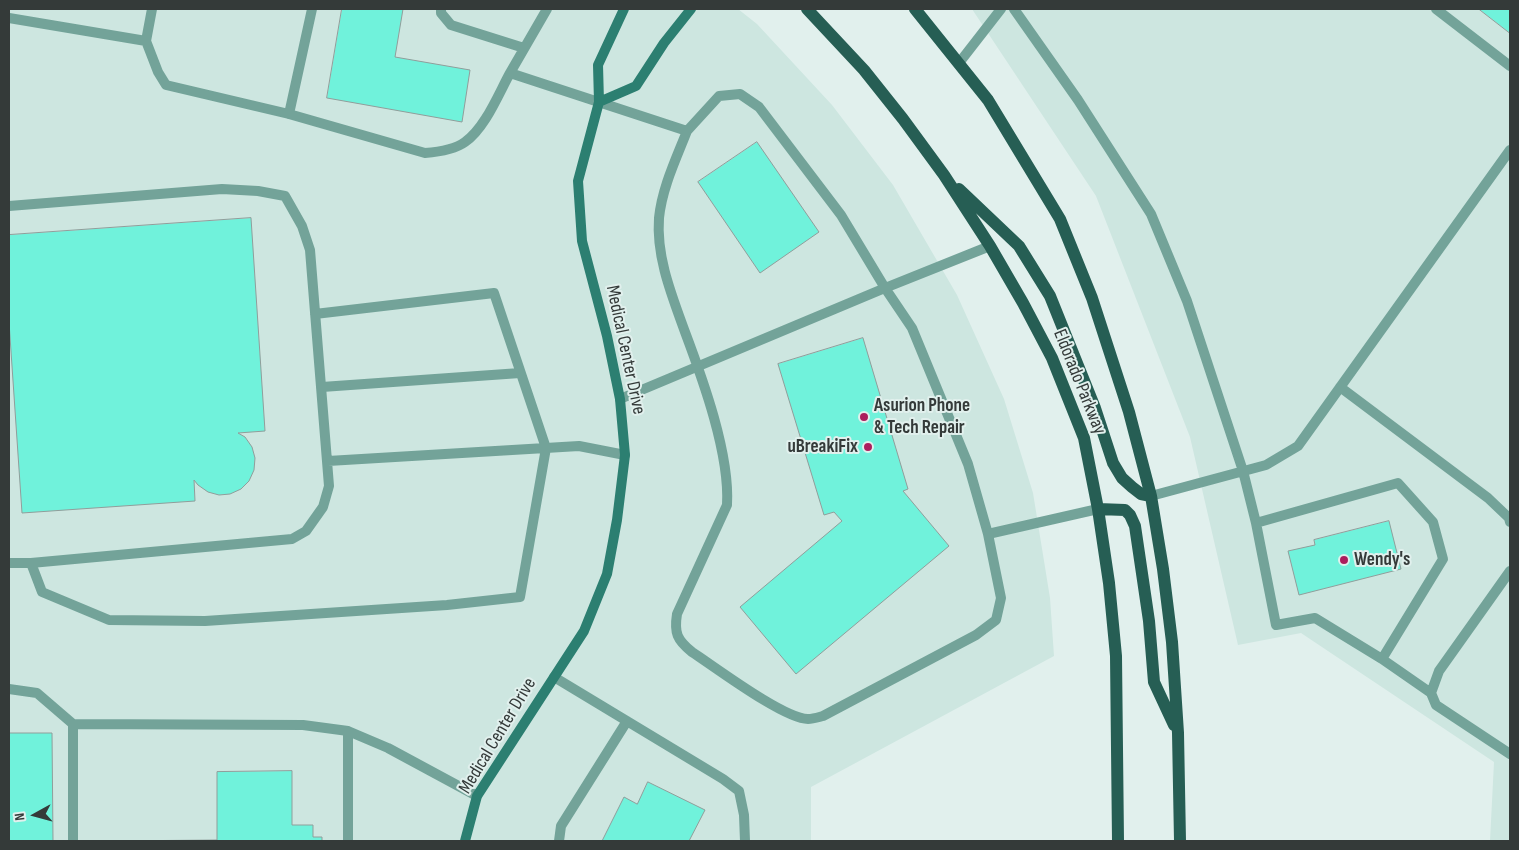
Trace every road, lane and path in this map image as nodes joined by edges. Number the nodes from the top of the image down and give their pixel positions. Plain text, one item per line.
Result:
1 (152, 9) edge
2 (312, 9) edge
3 (441, 9) edge
4 (546, 9) edge
5 (624, 9) edge
6 (691, 9) edge
7 (808, 9) edge
8 (915, 9) edge
9 (1001, 9) edge
10 (1014, 9) edge
11 (1436, 9) edge
12 (9, 18) edge
13 (146, 41) junction
14 (524, 48) junction
15 (958, 63) junction
16 (1510, 66) edge
17 (510, 73) junction
18 (600, 102) junction
19 (289, 114) junction
20 (687, 131) junction
21 (1510, 150) edge
22 (944, 175) junction
23 (9, 206) edge
24 (990, 246) junction
25 (884, 288) junction
26 (316, 314) junction
27 (698, 367) junction
28 (520, 372) junction
29 (322, 386) junction
30 (1340, 387) junction
31 (620, 399) junction
32 (546, 448) junction
33 (625, 454) junction
34 (328, 461) junction
35 (1243, 472) junction
36 (1151, 496) junction
37 (1098, 509) junction
38 (1510, 522) edge
39 (1256, 523) junction
40 (988, 534) junction
41 (9, 563) edge
42 (30, 563) junction
43 (1510, 571) edge
44 (1382, 659) junction
45 (554, 677) junction
46 (9, 689) edge
47 (1432, 693) junction
48 (627, 721) junction
49 (73, 724) junction
50 (348, 731) junction
51 (1178, 733) junction
52 (1510, 754) edge
53 (477, 796) junction
54 (73, 841) edge
55 (348, 841) edge
56 (465, 841) edge
57 (559, 841) edge
58 (745, 841) edge
59 (1118, 841) edge
60 (1180, 841) edge

1 - 13 lane
2 - 19 lane
3 - 14 lane
4 - 14 lane
5 - 18 street, Medical Center Drive
6 - 18 street
7 - 22 main road, Eldorado Parkway
8 - 15 main road, Eldorado Parkway
9 - 15 lane
10 - 35 lane
11 - 16 lane
12 - 13 lane
13 - 19 lane
14 - 17 lane
15 - 36 main road, Eldorado Parkway
17 - 18 lane
17 - 19 lane
18 - 20 lane
18 - 31 street, Medical Center Drive
20 - 25 lane
20 - 27 lane
21 - 30 lane
22 - 24 main road, Eldorado Parkway
22 - 36 main road
23 - 26 lane
24 - 25 lane
24 - 37 main road, Eldorado Parkway
25 - 27 lane
25 - 40 lane
26 - 28 lane
26 - 29 lane
27 - 31 lane
27 - 40 lane
28 - 29 lane
28 - 32 lane
29 - 34 lane
30 - 35 lane
30 - 38 lane
31 - 33 street, Medical Center Drive
32 - 33 lane
32 - 34 lane
32 - 42 lane
33 - 45 street, Medical Center Drive
34 - 42 lane
35 - 36 lane
35 - 39 lane
36 - 51 main road, Eldorado Parkway
37 - 40 lane
37 - 51 main road
37 - 59 main road, Eldorado Parkway
39 - 44 lane
39 - 44 lane
41 - 42 lane
43 - 47 lane
44 - 47 lane
45 - 48 lane
45 - 53 street, Medical Center Drive
46 - 49 lane
47 - 52 lane
48 - 57 lane
48 - 58 lane
49 - 50 lane
49 - 54 lane
50 - 53 lane
50 - 55 lane
51 - 60 main road, Eldorado Parkway
53 - 56 street, Medical Center Drive

